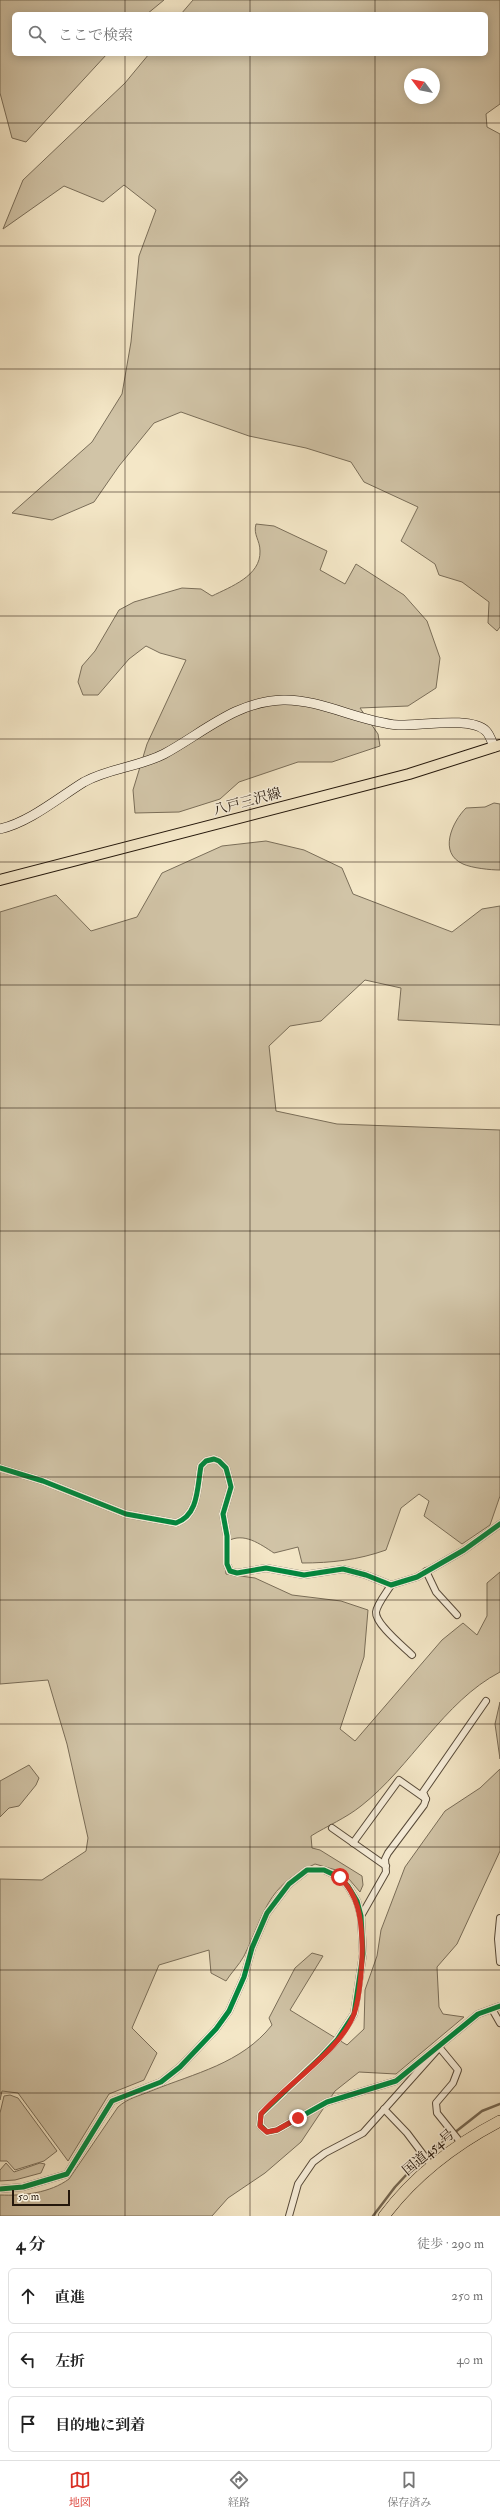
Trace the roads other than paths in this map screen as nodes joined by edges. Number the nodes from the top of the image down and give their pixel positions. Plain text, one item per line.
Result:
1 (497, 746) edge
2 (0, 828) edge
3 (0, 880) edge
4 (0, 1468) edge
5 (500, 1524) edge
6 (426, 1571) junction
7 (391, 1585) junction
8 (457, 1615) dead end
9 (412, 1655) dead end
10 (486, 1701) dead end
11 (426, 1799) junction
12 (332, 1828) dead end
13 (354, 1843) junction
14 (386, 1866) junction
15 (361, 1916) junction
16 (500, 1918) edge
17 (500, 1962) edge
18 (500, 2006) edge
19 (492, 2009) junction
20 (500, 2023) edge
21 (440, 2045) junction
22 (384, 2109) junction
23 (500, 2121) edge
24 (461, 2143) junction
25 (431, 2165) junction
26 (0, 2189) edge
27 (289, 2216) edge
28 (384, 2216) edge

1 - 2 street
1 - 3 main road, 八戸三沢線
4 - 7 street
5 - 6 street
6 - 7 street
6 - 8 street
7 - 9 street
10 - 11 street
11 - 13 street
11 - 14 street
12 - 13 street
13 - 14 street
14 - 15 street
15 - 21 street
15 - 26 street
16 - 17 street
18 - 19 street
19 - 20 street
19 - 21 street
21 - 22 street
21 - 24 street
22 - 25 street
22 - 27 street
23 - 24 highway, 国道454号
24 - 25 highway, 国道454号
25 - 28 highway, 国道454号

